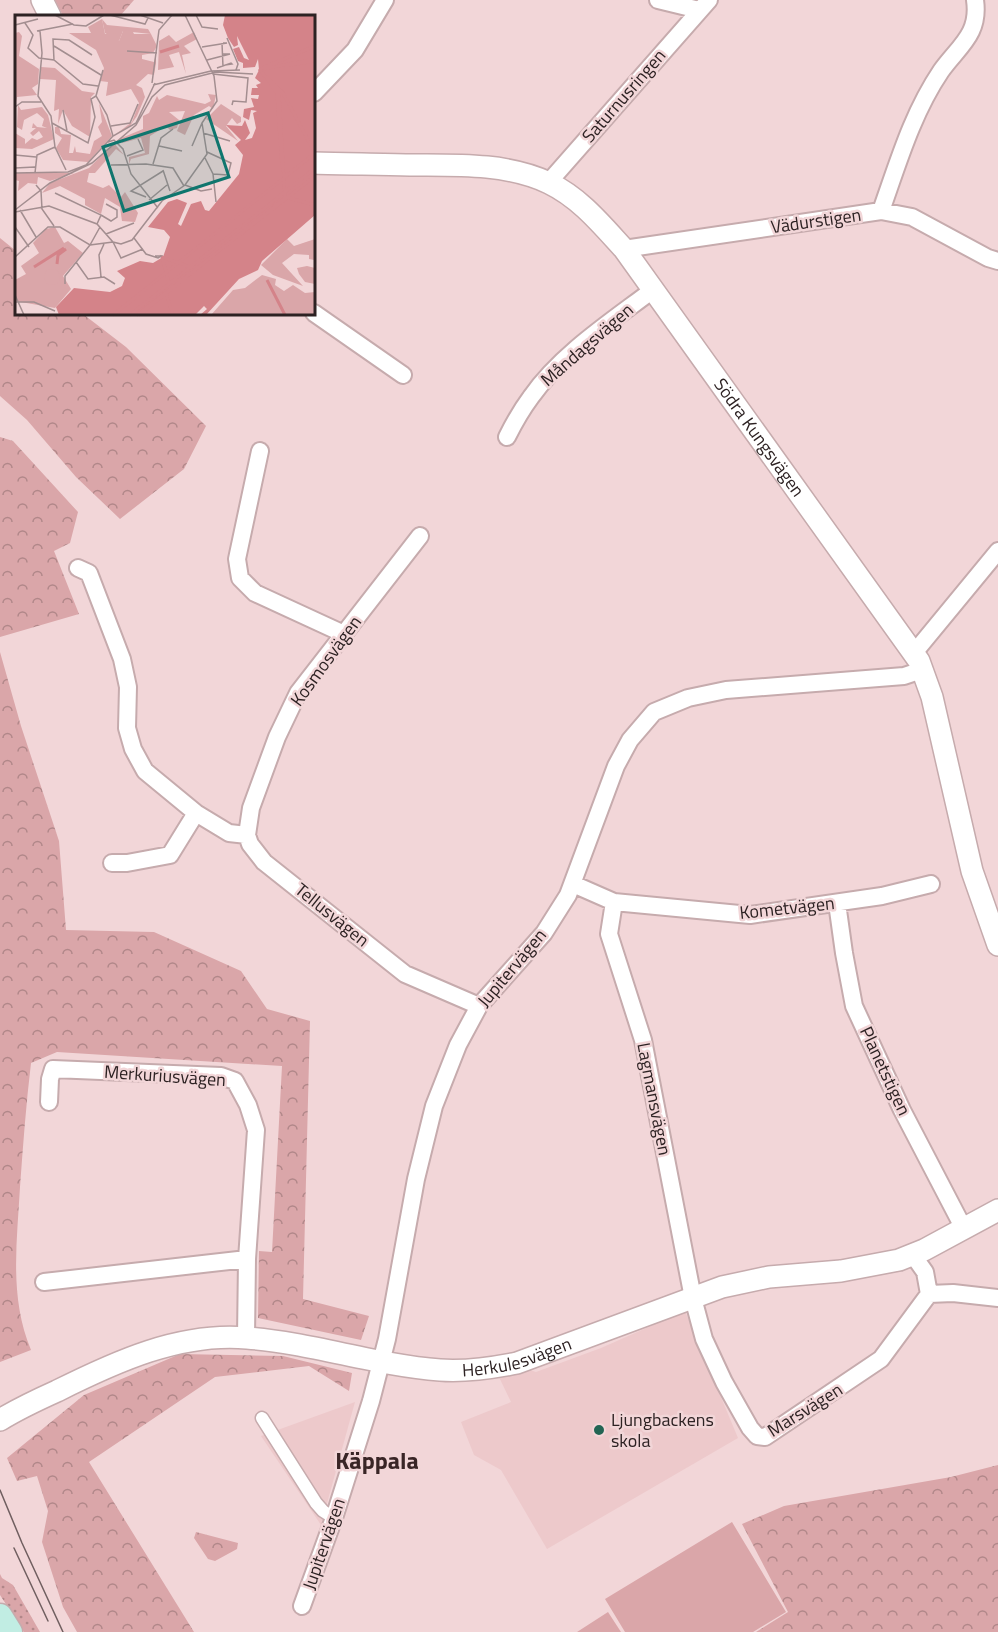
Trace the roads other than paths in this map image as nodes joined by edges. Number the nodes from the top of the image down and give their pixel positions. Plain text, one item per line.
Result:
1 (42, 0) edge
2 (385, 0) edge
3 (658, 0) edge
4 (975, 0) edge
5 (704, 5) edge
6 (50, 15) edge
7 (315, 92) edge
8 (315, 163) edge
9 (548, 183) junction
10 (881, 211) junction
11 (624, 249) junction
12 (998, 261) edge
13 (654, 289) junction
14 (315, 314) edge
15 (402, 375) dead end
16 (507, 436) dead end
17 (260, 451) dead end
18 (420, 536) dead end
19 (998, 551) edge
20 (78, 568) dead end
21 (344, 634) junction
22 (918, 661) junction
23 (196, 813) junction
24 (247, 835) junction
25 (112, 863) dead end
26 (573, 884) junction
27 (931, 884) dead end
28 (614, 902) junction
29 (837, 903) junction
30 (998, 945) edge
31 (479, 1006) junction
32 (49, 1102) dead end
33 (998, 1210) edge
34 (964, 1229) junction
35 (913, 1255) junction
36 (247, 1259) junction
37 (44, 1282) dead end
38 (930, 1294) junction
39 (693, 1298) junction
40 (998, 1298) edge
41 (246, 1337) junction
42 (381, 1360) junction
43 (26, 1404) junction
44 (0, 1409) edge
45 (262, 1418) dead end
46 (0, 1420) edge
47 (334, 1518) junction
48 (302, 1606) dead end
49 (0, 1616) edge
50 (10, 1632) edge

1 - 6 street
2 - 7 street
3 - 5 street, Saturnusringen
4 - 10 street
5 - 9 street, Saturnusringen
8 - 9 street, Södra Kungsvägen
9 - 11 street, Södra Kungsvägen
10 - 11 street, Vädurstigen
10 - 12 street, Vädurstigen
11 - 13 street, Södra Kungsvägen
13 - 16 street, Måndagsvägen
13 - 22 street, Södra Kungsvägen
14 - 15 street
17 - 21 street
18 - 21 street, Kosmosvägen
19 - 22 street
20 - 23 street
21 - 24 street, Kosmosvägen
22 - 26 street, Jupitervägen
22 - 30 street, Södra Kungsvägen
23 - 24 street
23 - 25 street
24 - 31 street, Tellusvägen
26 - 28 street, Kometvägen
26 - 31 street, Jupitervägen
27 - 29 street, Kometvägen
28 - 29 street, Kometvägen
28 - 39 street, Lagmansvägen
29 - 34 street, Planetstigen
31 - 42 street, Jupitervägen
32 - 36 street, Merkuriusvägen
33 - 34 street, Herkulesvägen
34 - 35 street, Herkulesvägen
35 - 38 street
35 - 39 street, Herkulesvägen
36 - 37 street
36 - 41 street, Merkuriusvägen
38 - 39 street, Marsvägen
38 - 40 street
39 - 42 street, Herkulesvägen
41 - 42 street, Herkulesvägen
41 - 43 street, Herkulesvägen
42 - 47 street, Jupitervägen
43 - 44 street, Herkulesvägen
43 - 46 street, Herkulesvägen
45 - 47 street
47 - 48 street, Jupitervägen
49 - 50 main road

